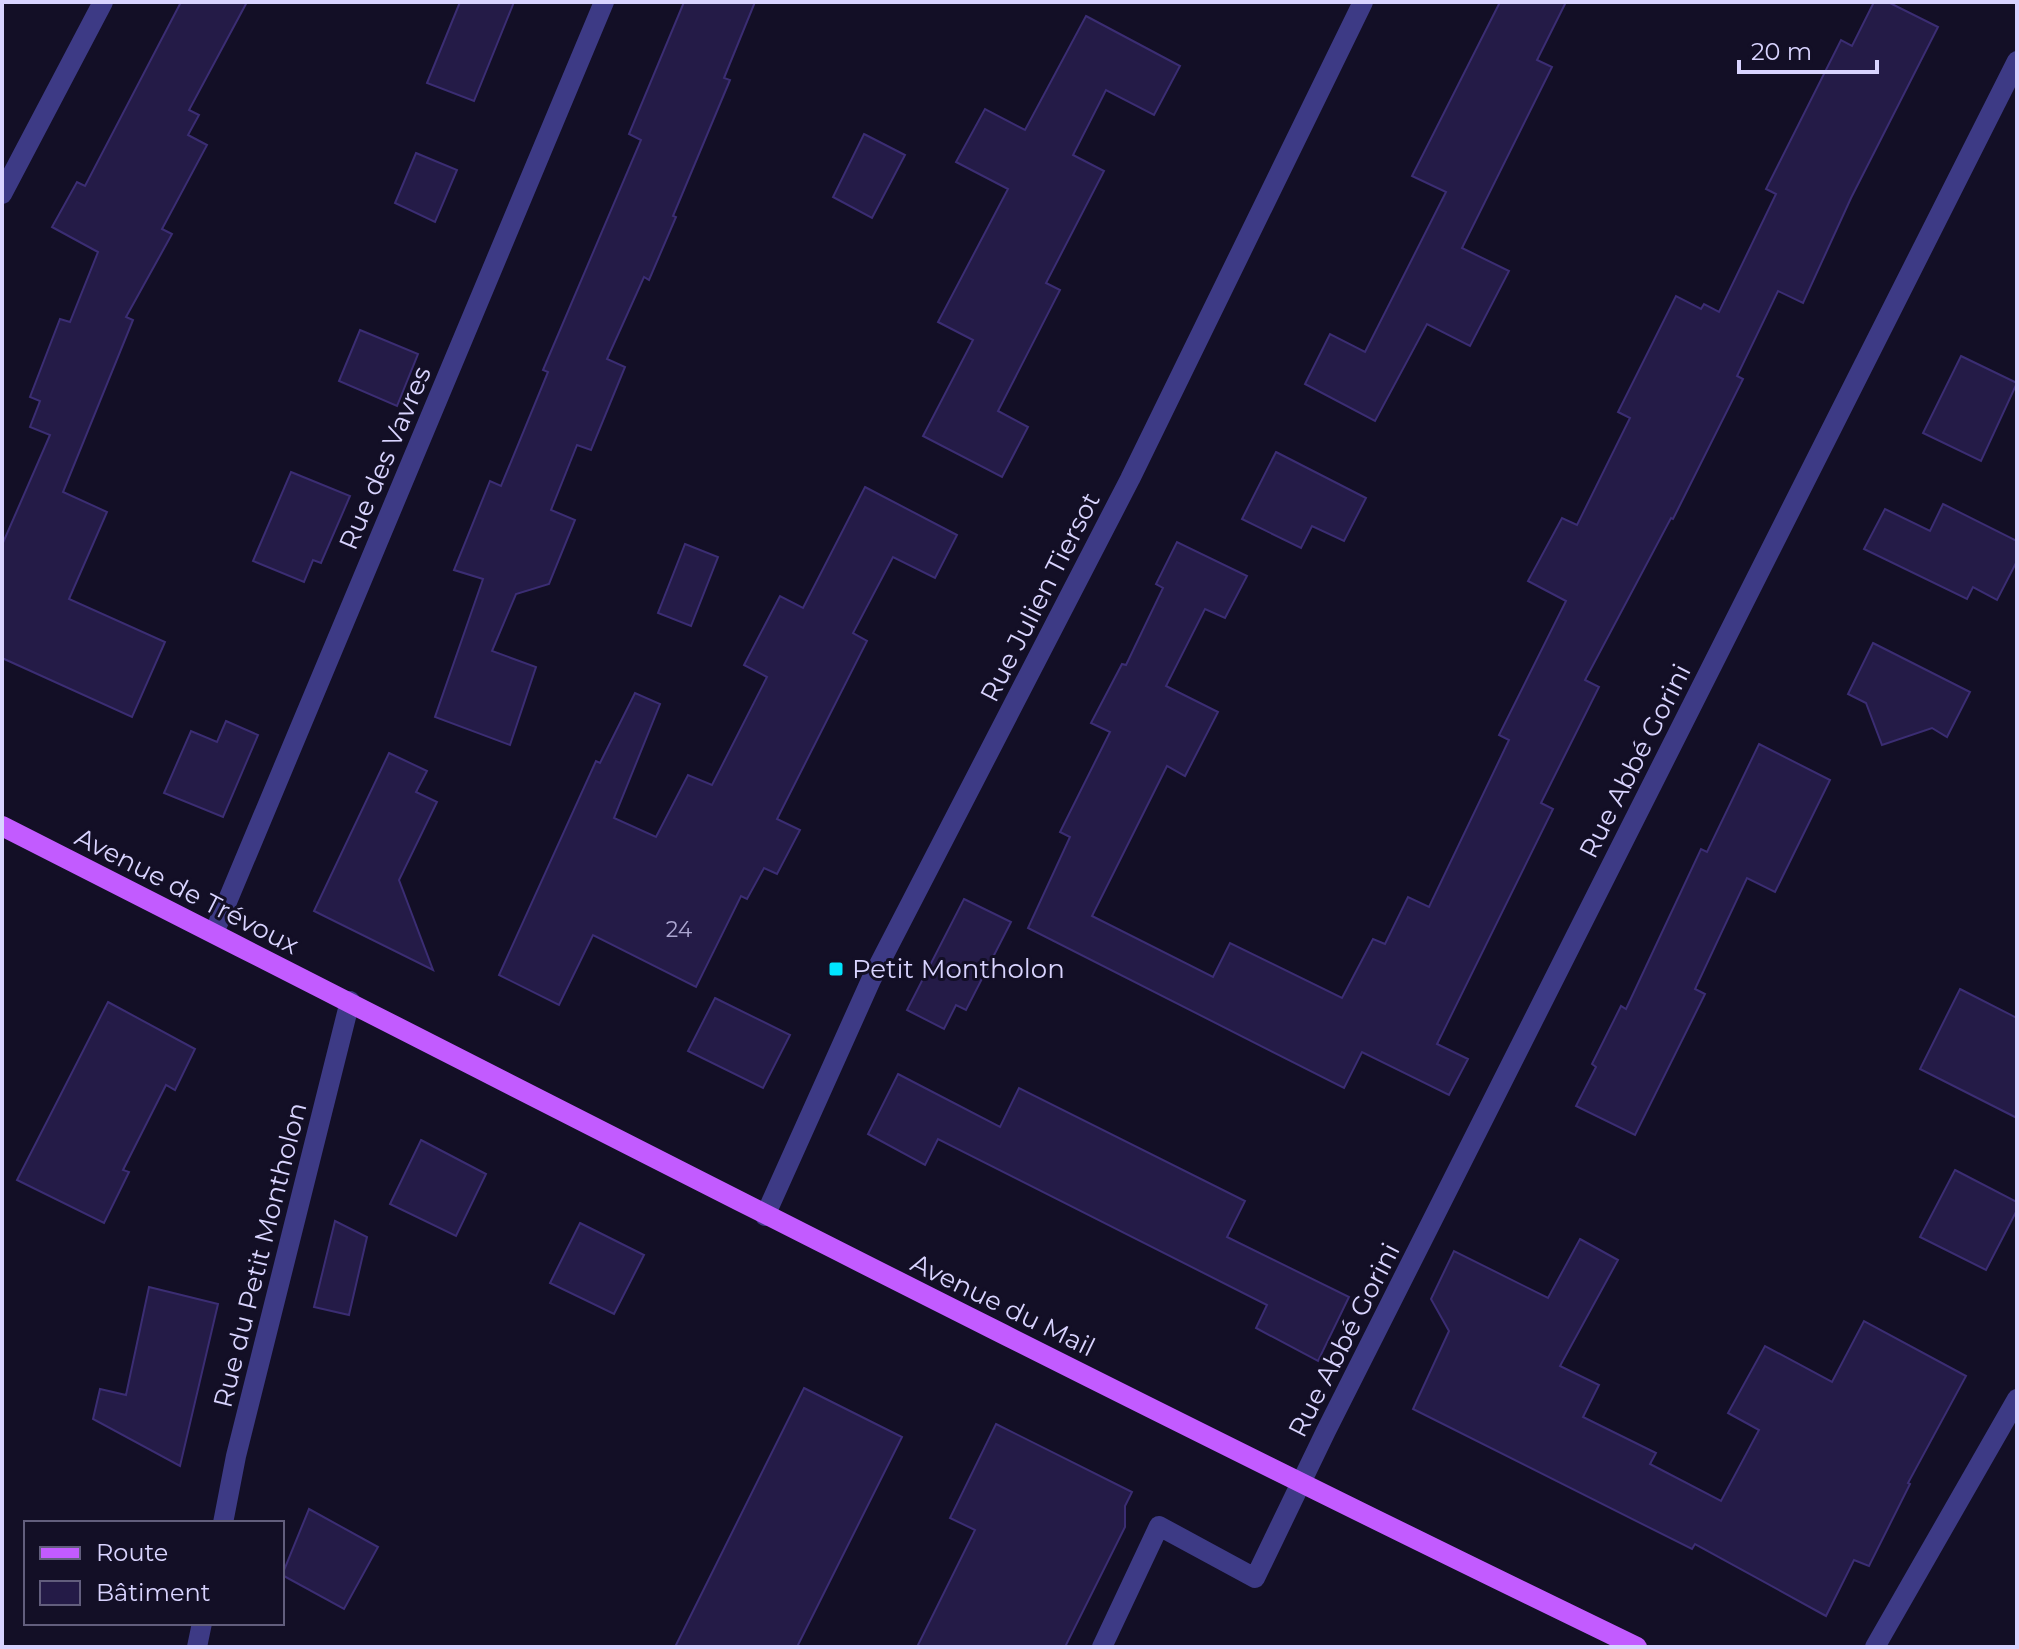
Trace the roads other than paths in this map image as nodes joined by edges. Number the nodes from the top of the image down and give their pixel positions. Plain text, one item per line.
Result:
1 (103, 2) edge
2 (604, 2) edge
3 (1363, 2) edge
4 (2017, 61) edge
5 (2, 194) edge
6 (2, 826) edge
7 (214, 933) junction
8 (350, 1001) junction
9 (765, 1216) junction
10 (2017, 1399) edge
11 (1301, 1485) junction
12 (223, 1521) edge
13 (202, 1625) edge
14 (197, 1647) edge
15 (1102, 1647) edge
16 (1637, 1647) edge
17 (1875, 1647) edge

1 - 5 street
2 - 7 street, Rue des Vavres
3 - 9 street, Rue Julien Tiersot
4 - 11 street, Rue Abbé Gorini
6 - 7 main road, Avenue de Trévoux
7 - 8 main road, Avenue de Trévoux
8 - 9 main road, Avenue du Mail
8 - 12 street, Rue du Petit Montholon
9 - 11 main road, Avenue du Mail
10 - 17 street
11 - 15 street, Rue Abbé Gorini
11 - 16 main road, Avenue du Mail
13 - 14 street

